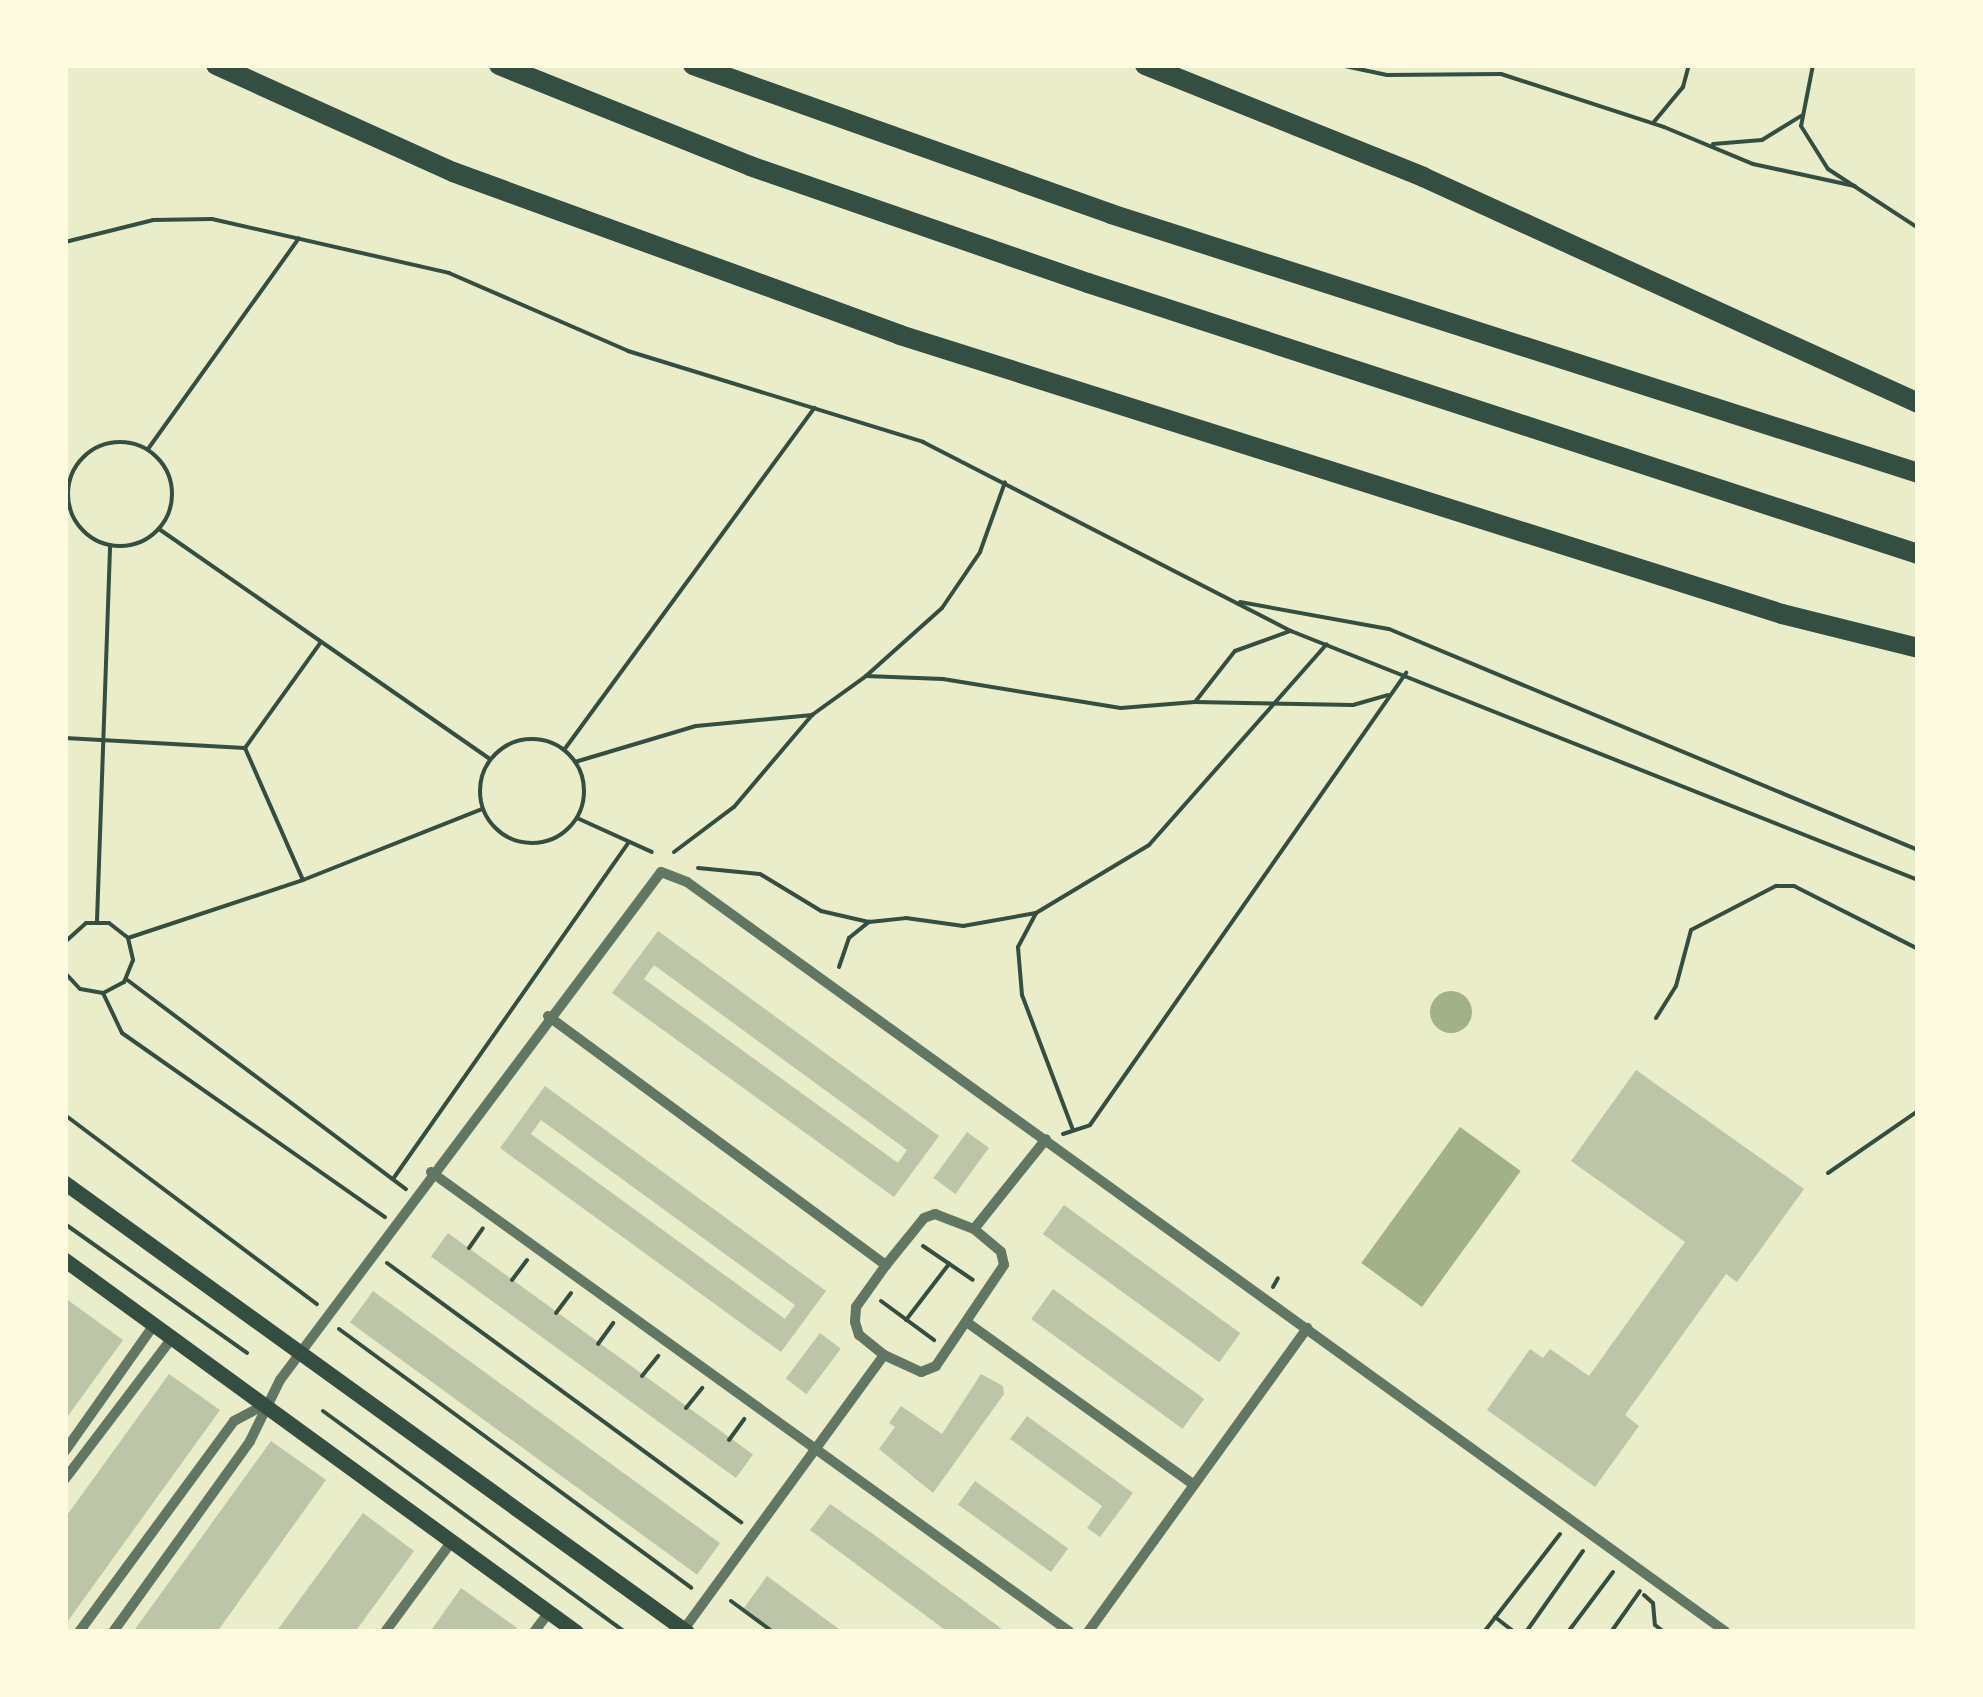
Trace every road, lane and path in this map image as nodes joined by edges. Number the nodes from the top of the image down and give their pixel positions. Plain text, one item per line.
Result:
1 (216, 65) edge
2 (499, 65) edge
3 (693, 65) edge
4 (1145, 65) edge
5 (1340, 65) edge
6 (1689, 65) edge
7 (1813, 65) edge
8 (1802, 116) junction
9 (1653, 123) junction
10 (1709, 144) junction
11 (1854, 186) junction
12 (1918, 228) edge
13 (299, 238) junction
14 (65, 242) edge
15 (1918, 402) edge
16 (814, 408) junction
17 (147, 450) junction
18 (1918, 473) edge
19 (1005, 482) junction
20 (66, 498) edge
21 (159, 528) junction
22 (110, 545) junction
23 (1918, 554) edge
24 (1236, 601) junction
25 (1291, 631) junction
26 (322, 640) junction
27 (1328, 644) junction
28 (1918, 648) edge
29 (1406, 673) junction
30 (866, 676) junction
31 (1393, 692) junction
32 (1195, 702) junction
33 (1274, 707) junction
34 (812, 715) junction
35 (65, 738) edge
36 (107, 739) junction
37 (245, 748) junction
38 (564, 750) junction
39 (490, 759) junction
40 (575, 762) junction
41 (482, 809) junction
42 (576, 818) junction
43 (628, 844) junction
44 (1918, 850) edge
45 (652, 852) dead end
46 (674, 852) dead end
47 (698, 868) dead end
48 (304, 880) junction
49 (1918, 880) edge
50 (1036, 913) junction
51 (98, 922) junction
52 (870, 922) junction
53 (128, 938) junction
54 (66, 939) edge
55 (1918, 948) edge
56 (840, 967) dead end
57 (65, 973) edge
58 (126, 979) junction
59 (68, 983) edge
60 (103, 993) junction
61 (548, 1016) junction
62 (1656, 1018) dead end
63 (1918, 1111) edge
64 (65, 1115) edge
65 (1073, 1130) junction
66 (1046, 1139) junction
67 (431, 1172) junction
68 (1828, 1173) dead end
69 (393, 1179) junction
70 (65, 1183) edge
71 (407, 1190) dead end
72 (387, 1218) dead end
73 (65, 1224) edge
74 (483, 1228) dead end
75 (974, 1229) junction
76 (909, 1236) junction
77 (469, 1248) dead end
78 (65, 1260) edge
79 (527, 1260) dead end
80 (388, 1264) dead end
81 (949, 1264) junction
82 (886, 1265) junction
83 (512, 1280) dead end
84 (868, 1291) junction
85 (571, 1292) dead end
86 (990, 1292) junction
87 (321, 1308) dead end
88 (556, 1313) dead end
89 (906, 1320) junction
90 (613, 1323) dead end
91 (968, 1324) junction
92 (154, 1325) junction
93 (1308, 1328) junction
94 (340, 1329) dead end
95 (172, 1338) junction
96 (598, 1344) dead end
97 (948, 1350) junction
98 (247, 1353) dead end
99 (300, 1353) junction
100 (884, 1355) junction
101 (658, 1356) dead end
102 (642, 1376) dead end
103 (702, 1388) dead end
104 (262, 1406) junction
105 (686, 1408) dead end
106 (323, 1410) dead end
107 (744, 1418) dead end
108 (730, 1440) dead end
109 (65, 1450) edge
110 (814, 1450) junction
111 (65, 1480) edge
112 (1194, 1485) junction
113 (741, 1522) dead end
114 (1556, 1532) dead end
115 (452, 1540) junction
116 (1583, 1551) dead end
117 (1613, 1572) dead end
118 (691, 1588) dead end
119 (731, 1601) dead end
120 (549, 1612) junction
121 (1495, 1618) junction
122 (684, 1631) edge
123 (772, 1631) edge
124 (79, 1632) edge
125 (114, 1632) edge
126 (385, 1632) edge
127 (534, 1632) edge
128 (576, 1632) edge
129 (625, 1632) edge
130 (1070, 1632) edge
131 (1088, 1632) edge
132 (1484, 1632) edge
133 (1514, 1632) edge
134 (1526, 1632) edge
135 (1568, 1632) edge
136 (1611, 1632) edge
137 (1664, 1632) edge
138 (1726, 1632) edge

1 - 28 highway
2 - 23 highway
3 - 18 highway
4 - 15 highway
5 - 9 path
6 - 9 path
7 - 8 path
8 - 10 path
8 - 11 path
9 - 10 path
10 - 11 path
11 - 12 path
13 - 14 path
13 - 16 path
13 - 17 path
16 - 19 path
16 - 38 path
17 - 20 path
17 - 21 path
19 - 24 path
19 - 30 path
20 - 22 path
21 - 22 path
21 - 26 path
22 - 36 path
24 - 25 path
24 - 44 path
25 - 27 path
25 - 32 path
26 - 37 path
26 - 39 path
27 - 29 path
27 - 33 path
29 - 31 path
29 - 49 path
30 - 32 path
30 - 34 path
31 - 33 path
31 - 65 path
32 - 33 path
33 - 50 path
34 - 40 path
34 - 46 path
35 - 36 path
36 - 37 path
36 - 51 path
37 - 48 path
38 - 39 path
38 - 40 path
39 - 41 path
40 - 42 path
41 - 42 path
41 - 48 path
42 - 43 path
43 - 45 path
43 - 69 path
47 - 52 path
48 - 53 path
50 - 52 path
50 - 65 path
51 - 53 path
51 - 54 path
52 - 56 path
53 - 58 path
55 - 62 path
57 - 59 path
58 - 60 path
58 - 69 path
59 - 60 path
60 - 72 path
61 - 66 street
61 - 67 street
61 - 82 street
63 - 68 path
64 - 87 path
65 - 66 path
66 - 75 street
66 - 93 street
67 - 99 street
67 - 110 street
69 - 71 path
70 - 99 main road
73 - 98 path
74 - 77 path
75 - 76 street
75 - 86 street
76 - 81 path
76 - 82 street
78 - 92 main road
79 - 83 path
80 - 113 path
81 - 86 path
81 - 89 path
82 - 84 street
84 - 89 path
84 - 100 street
85 - 88 path
86 - 91 street
89 - 97 path
90 - 96 path
91 - 97 street
91 - 112 street
92 - 95 main road
92 - 109 street
93 - 112 street
93 - 138 street
94 - 118 path
95 - 104 main road
95 - 111 street
97 - 100 street
99 - 104 street
99 - 122 main road
100 - 110 street
101 - 102 path
103 - 105 path
104 - 115 main road
104 - 124 street
104 - 125 street
106 - 129 path
107 - 108 path
110 - 122 street
110 - 130 street
112 - 131 street
114 - 121 path
115 - 120 main road
115 - 126 street
116 - 134 path
117 - 135 path
119 - 123 path
120 - 127 street
120 - 128 main road
121 - 132 path
121 - 133 path
136 - 137 path

